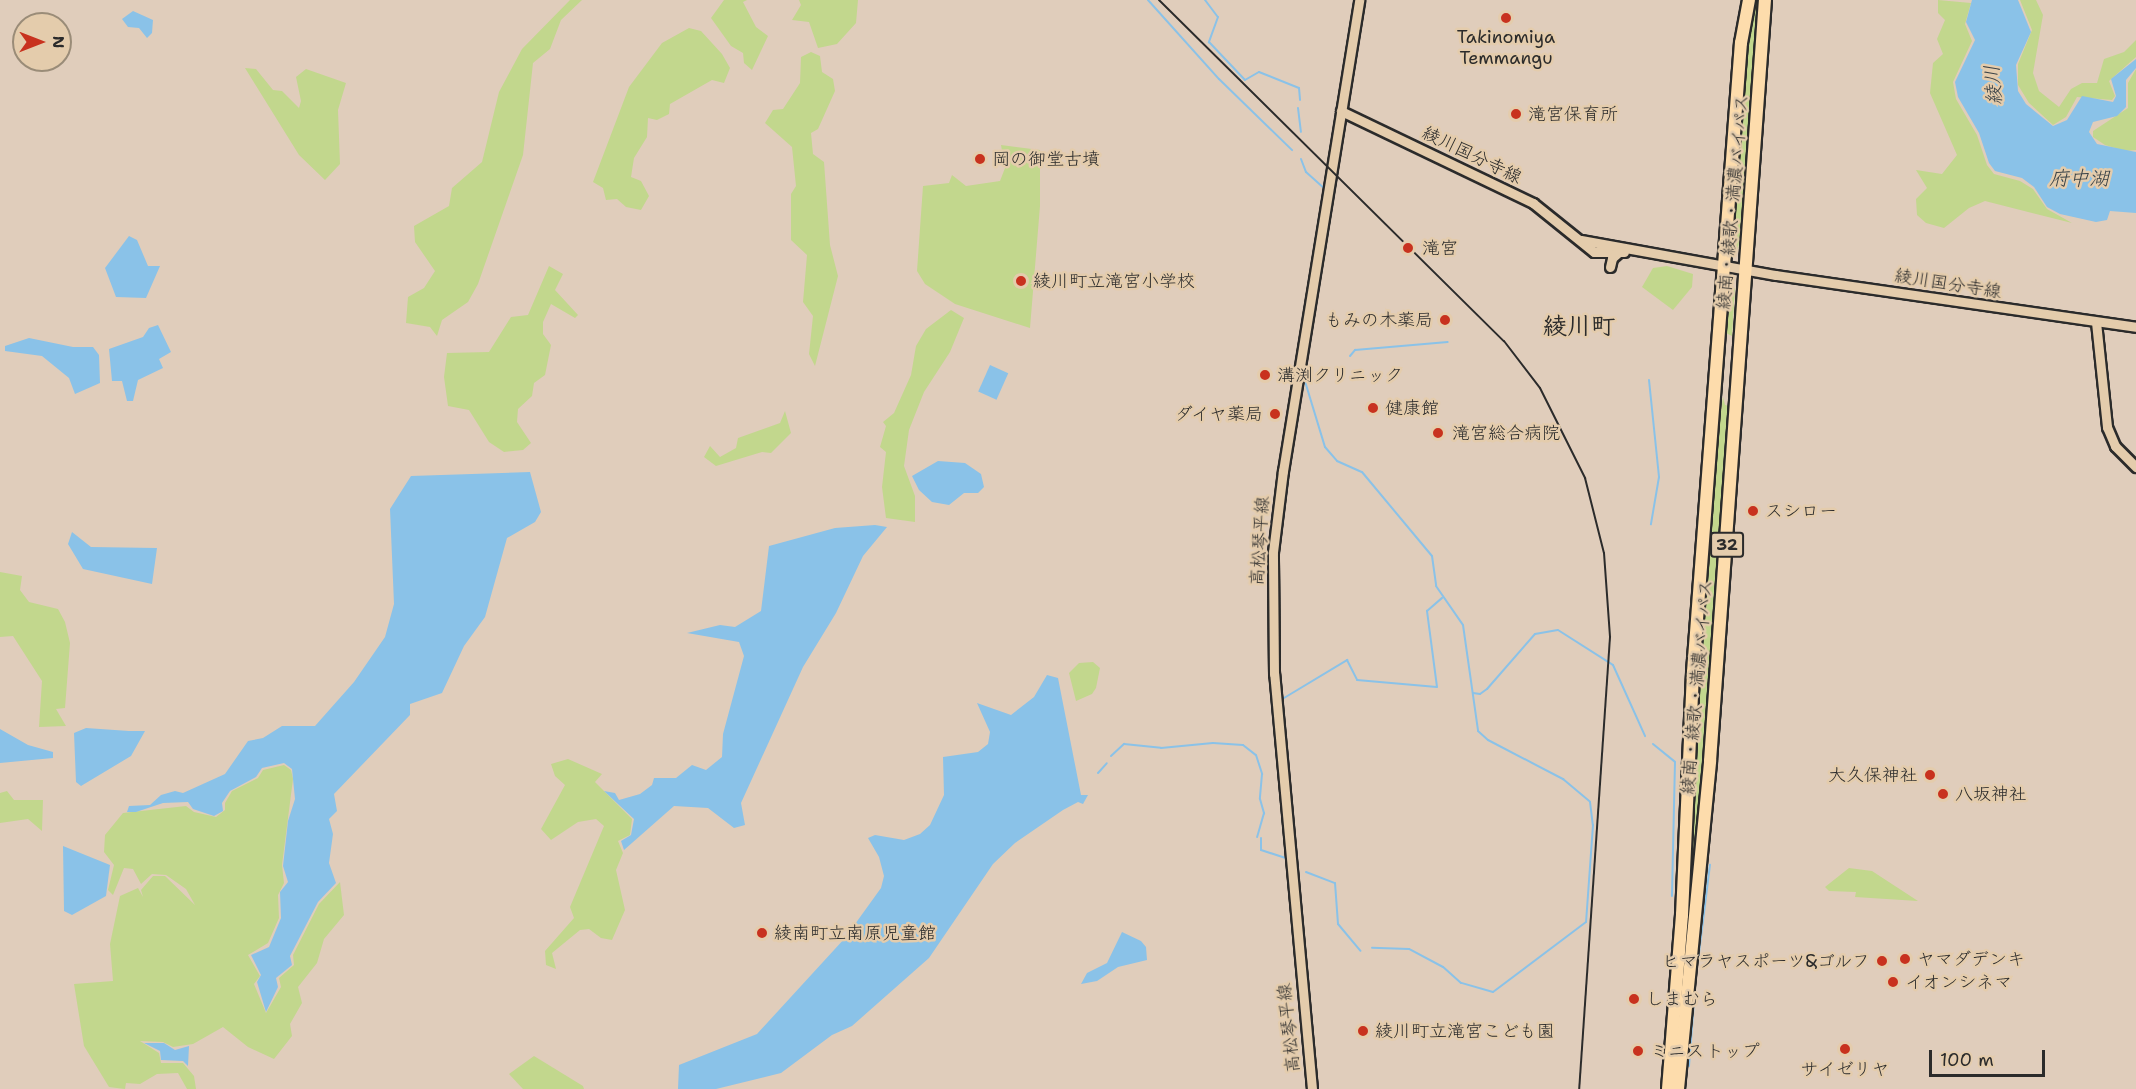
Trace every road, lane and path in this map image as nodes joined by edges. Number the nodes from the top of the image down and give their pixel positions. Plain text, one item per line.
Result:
1 (1359, 0) edge
2 (1749, 0) edge
3 (1765, 0) edge
4 (1341, 111) junction
5 (1581, 240) junction
6 (1619, 252) junction
7 (1643, 252) junction
8 (1725, 266) junction
9 (1610, 267) dead end
10 (1745, 270) junction
11 (2096, 322) junction
12 (2136, 327) edge
13 (2136, 467) edge
14 (1312, 1089) edge
15 (1668, 1089) edge
16 (1678, 1089) edge

1 - 4 main road, 高松琴平線
2 - 8 highway, 綾南・綾歌・満濃バイパス / 32
3 - 10 highway, 綾南・綾歌・満濃バイパス / 32
4 - 5 main road, 綾川国分寺線
4 - 14 main road, 高松琴平線
5 - 6 main road, 綾川国分寺線
5 - 7 main road, 綾川国分寺線
6 - 7 main road, 綾川国分寺線
6 - 9 main road
7 - 8 main road, 綾川国分寺線
8 - 10 main road, 綾川国分寺線
8 - 15 highway, 綾南・綾歌・満濃バイパス / 32
10 - 11 main road, 綾川国分寺線
10 - 16 highway, 綾南・綾歌・満濃バイパス / 32
11 - 12 main road, 綾川国分寺線
11 - 13 main road

